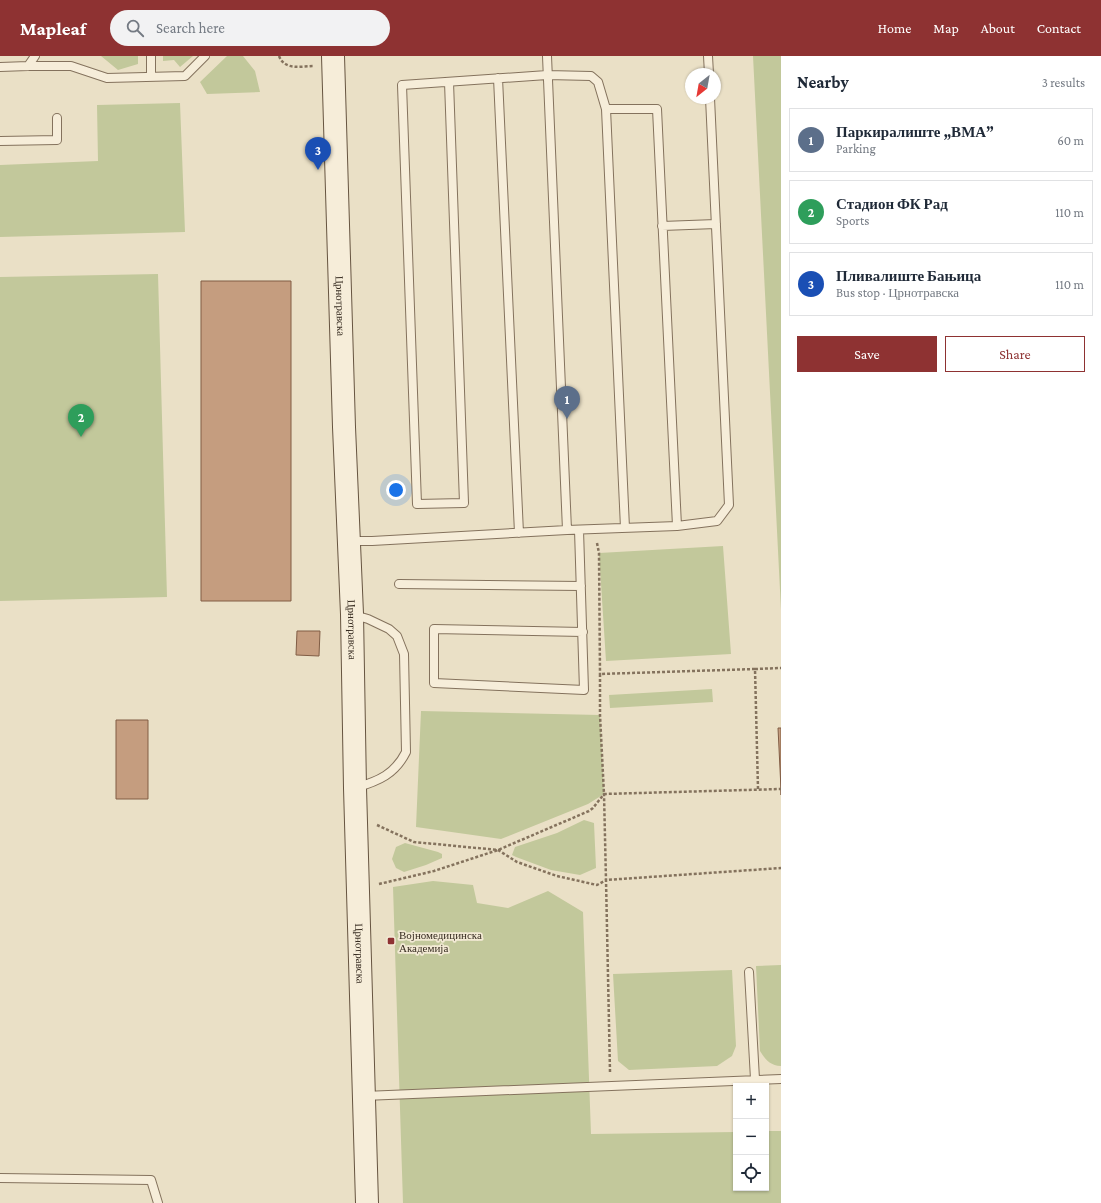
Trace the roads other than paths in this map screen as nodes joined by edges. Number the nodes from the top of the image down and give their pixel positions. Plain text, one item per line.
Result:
1 (35, 56) edge
2 (151, 56) edge
3 (205, 56) edge
4 (547, 56) edge
5 (708, 56) edge
6 (324, 61) edge
7 (28, 66) junction
8 (0, 67) edge
9 (709, 68) edge
10 (547, 75) junction
11 (151, 77) junction
12 (498, 78) junction
13 (449, 82) junction
14 (710, 104) edge
15 (606, 109) junction
16 (57, 118) dead end
17 (0, 141) edge
18 (716, 224) junction
19 (662, 226) junction
20 (676, 526) junction
21 (625, 528) junction
22 (567, 530) junction
23 (579, 530) junction
24 (519, 534) junction
25 (349, 542) junction
26 (399, 584) dead end
27 (581, 586) junction
28 (352, 614) junction
29 (583, 632) junction
30 (355, 788) junction
31 (749, 972) dead end
32 (781, 1079) edge
33 (755, 1080) junction
34 (364, 1096) junction
35 (0, 1178) edge
36 (158, 1203) edge
37 (367, 1203) edge

1 - 7 lane
2 - 11 lane
3 - 11 lane
4 - 10 lane
5 - 9 lane
6 - 25 main road, Црнотравска
7 - 8 lane
7 - 11 lane
10 - 12 lane
10 - 15 lane
10 - 22 lane
12 - 13 lane
12 - 24 lane
13 - 13 lane
14 - 18 lane
15 - 19 lane
15 - 21 lane
16 - 17 lane
18 - 19 lane
18 - 20 lane
19 - 20 lane
20 - 21 lane
21 - 23 lane
22 - 23 lane
22 - 24 lane
23 - 27 lane
24 - 25 lane
25 - 28 main road, Црнотравска
26 - 27 lane
27 - 29 lane
28 - 30 main road, Црнотравска
28 - 30 lane
29 - 29 lane
30 - 34 main road, Црнотравска
31 - 33 lane
32 - 33 lane
33 - 34 lane
34 - 37 main road, Црнотравска
35 - 36 lane

